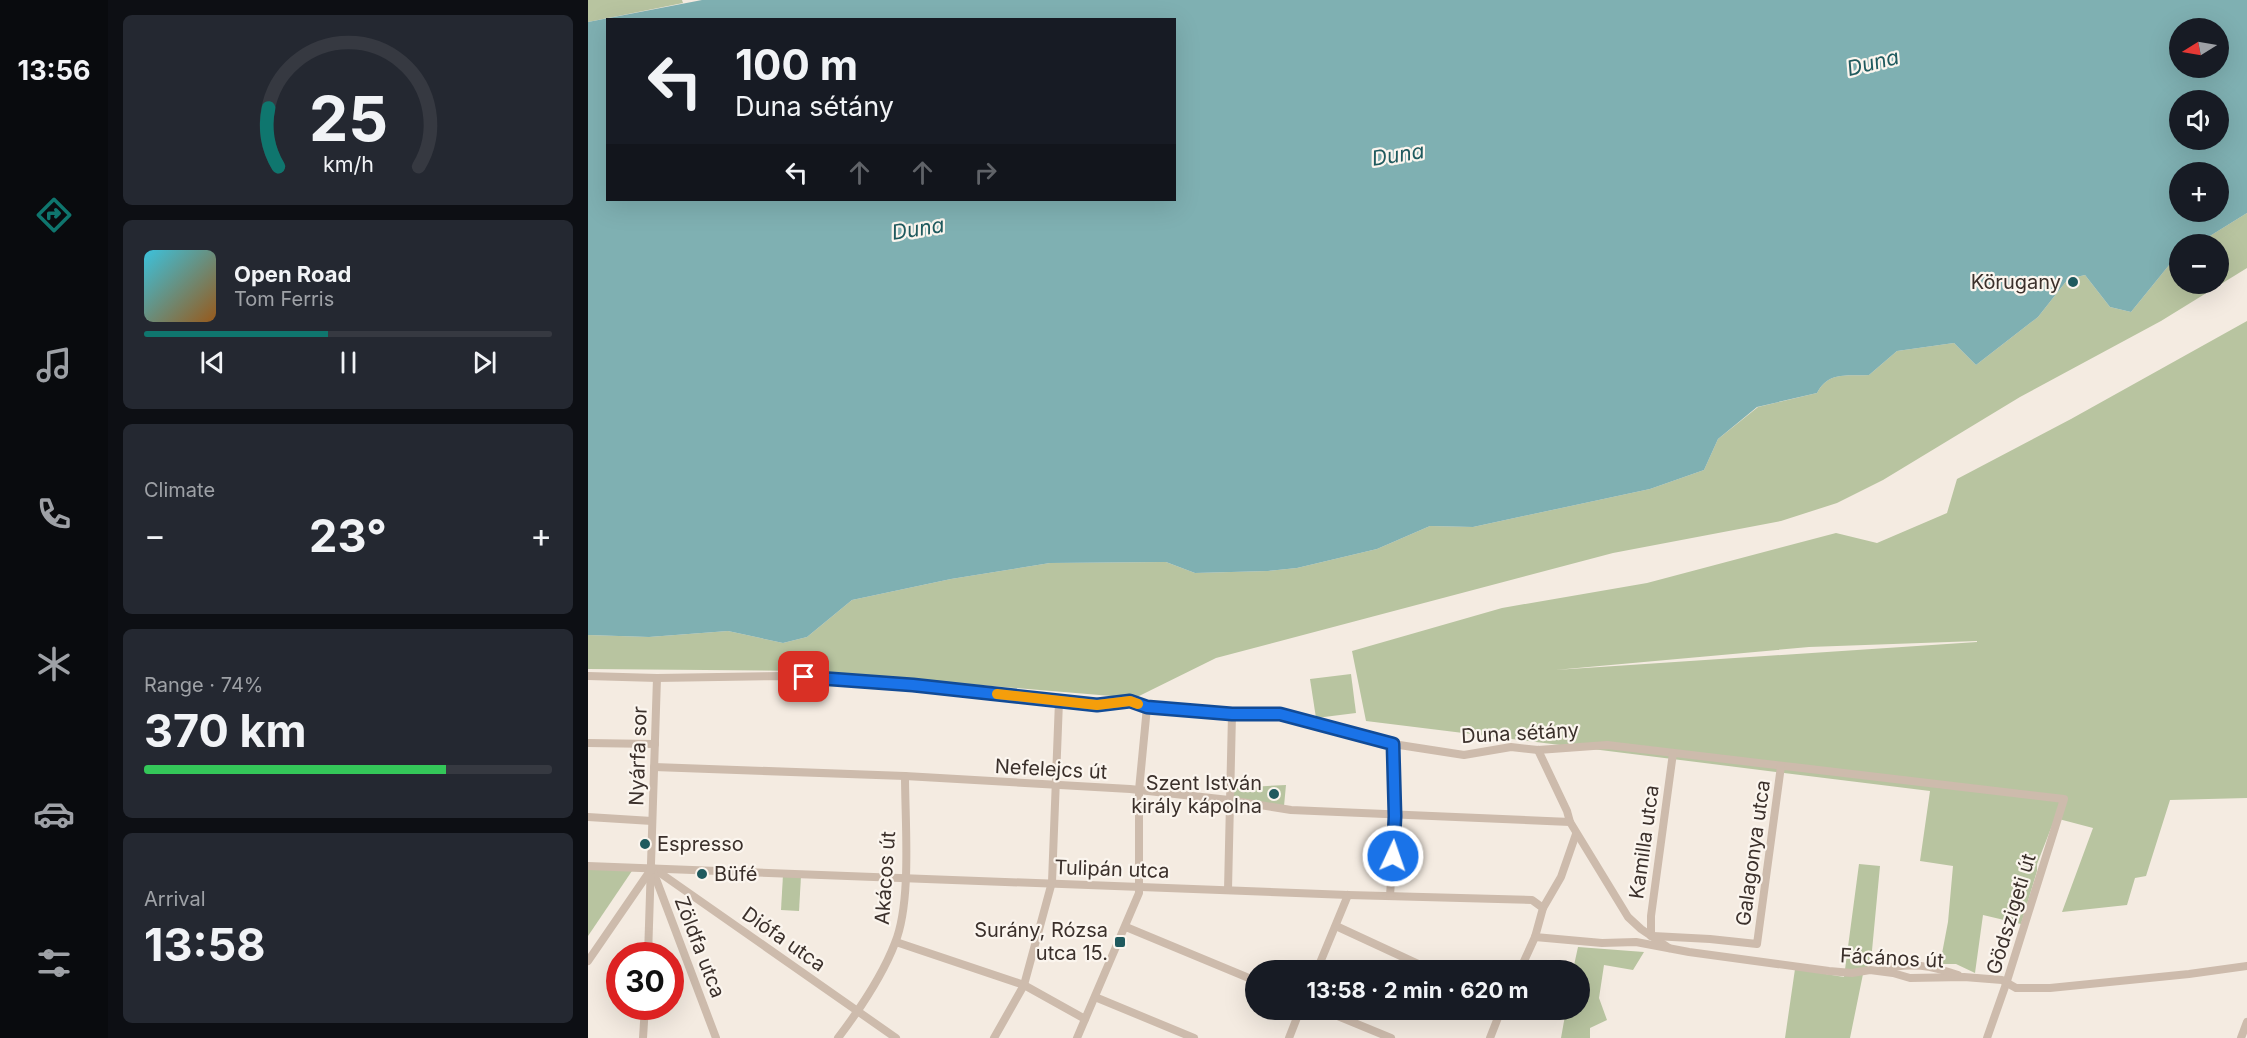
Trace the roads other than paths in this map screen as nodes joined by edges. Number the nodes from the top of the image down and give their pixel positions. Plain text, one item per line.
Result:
1 (588, 676) edge
2 (657, 678) junction
3 (1059, 700) junction
4 (1147, 707) junction
5 (1232, 714) junction
6 (588, 743) edge
7 (655, 744) junction
8 (1393, 744) junction
9 (1538, 750) junction
10 (1674, 753) junction
11 (1781, 766) junction
12 (654, 767) junction
13 (905, 776) junction
14 (1055, 786) junction
15 (1139, 790) junction
16 (2064, 799) joint
17 (1229, 800) junction
18 (1395, 816) junction
19 (588, 817) edge
20 (652, 821) junction
21 (1570, 822) junction
22 (1576, 834) junction
23 (588, 866) edge
24 (652, 868) junction
25 (905, 877) junction
26 (1052, 882) junction
27 (1139, 886) junction
28 (1228, 890) junction
29 (1348, 895) junction
30 (1390, 896) junction
31 (1542, 908) junction
32 (1336, 926) junction
33 (1126, 927) junction
34 (1651, 936) junction
35 (1534, 937) junction
36 (649, 942) edge
37 (896, 942) junction
38 (1636, 942) junction
39 (1669, 948) junction
40 (1321, 960) edge
41 (1409, 960) edge
42 (1524, 960) edge
43 (588, 962) edge
44 (2247, 966) edge
45 (1870, 970) junction
46 (1245, 976) edge
47 (1964, 977) junction
48 (2006, 984) junction
49 (1024, 985) junction
50 (1095, 997) junction
51 (858, 1010) junction
52 (1085, 1019) junction
53 (645, 1020) edge
54 (1296, 1020) edge
55 (1347, 1020) edge
56 (1497, 1020) edge
57 (2247, 1022) edge
58 (644, 1038) edge
59 (716, 1038) edge
60 (838, 1038) edge
61 (896, 1038) edge
62 (994, 1038) edge
63 (1077, 1038) edge
64 (1194, 1038) edge
65 (1289, 1038) edge
66 (1391, 1038) edge
67 (1490, 1038) edge
68 (1987, 1038) edge
69 (2241, 1038) edge

1 - 2 street, Duna sétány
2 - 3 street, Duna sétány
2 - 7 street, Nyárfa sor
3 - 4 street, Duna sétány
3 - 14 street
4 - 5 street, Duna sétány
4 - 15 street
5 - 8 street, Duna sétány
5 - 17 street
6 - 7 street
7 - 12 street, Nyárfa sor
8 - 9 street, Duna sétány
8 - 18 street
9 - 10 street, Duna sétány
9 - 21 street
10 - 11 street, Duna sétány
10 - 34 street, Kamilla utca
11 - 16 street, Duna sétány
11 - 34 street, Galagonya utca
12 - 13 street, Nefelejcs út
12 - 20 street, Nyárfa sor
13 - 14 street, Nefelejcs út
13 - 25 street, Akácos út
14 - 15 street, Nefelejcs út
14 - 26 street
15 - 17 street, Nefelejcs út
15 - 27 street
16 - 48 street, Gödszigeti út
17 - 18 street, Nefelejcs út
17 - 28 street
18 - 21 street, Nefelejcs út
18 - 30 street
19 - 20 street
20 - 24 street, Nyárfa sor
21 - 22 street
22 - 31 street
22 - 34 street
23 - 24 street, Tulipán utca
24 - 25 street, Tulipán utca
24 - 36 street, Nyárfa sor
24 - 43 street
24 - 51 street, Diófa utca
24 - 59 street, Zöldfa utca
25 - 26 street, Tulipán utca
25 - 37 street, Akácos út
26 - 27 street, Tulipán utca
26 - 49 street
27 - 28 street, Tulipán utca
27 - 33 street
28 - 29 street, Tulipán utca
29 - 30 street, Tulipán utca
29 - 32 street
30 - 31 street, Tulipán utca
31 - 35 street
32 - 40 street
32 - 41 street
33 - 46 street
33 - 50 street
34 - 38 street
34 - 39 street
35 - 38 street, Fácános út
35 - 42 street
37 - 49 street
37 - 51 street, Akácos út
38 - 39 street, Fácános út
39 - 45 street, Fácános út
44 - 48 street, Fácános út
45 - 47 street, Fácános út
45 - 47 street
47 - 48 street, Fácános út
48 - 68 street, Gödszigeti út
49 - 52 street
49 - 62 street
50 - 52 street
50 - 64 street
51 - 60 street, Akácos út
51 - 61 street, Diófa utca
52 - 63 street
53 - 58 street
54 - 65 street
55 - 66 street
56 - 67 street
57 - 69 street

